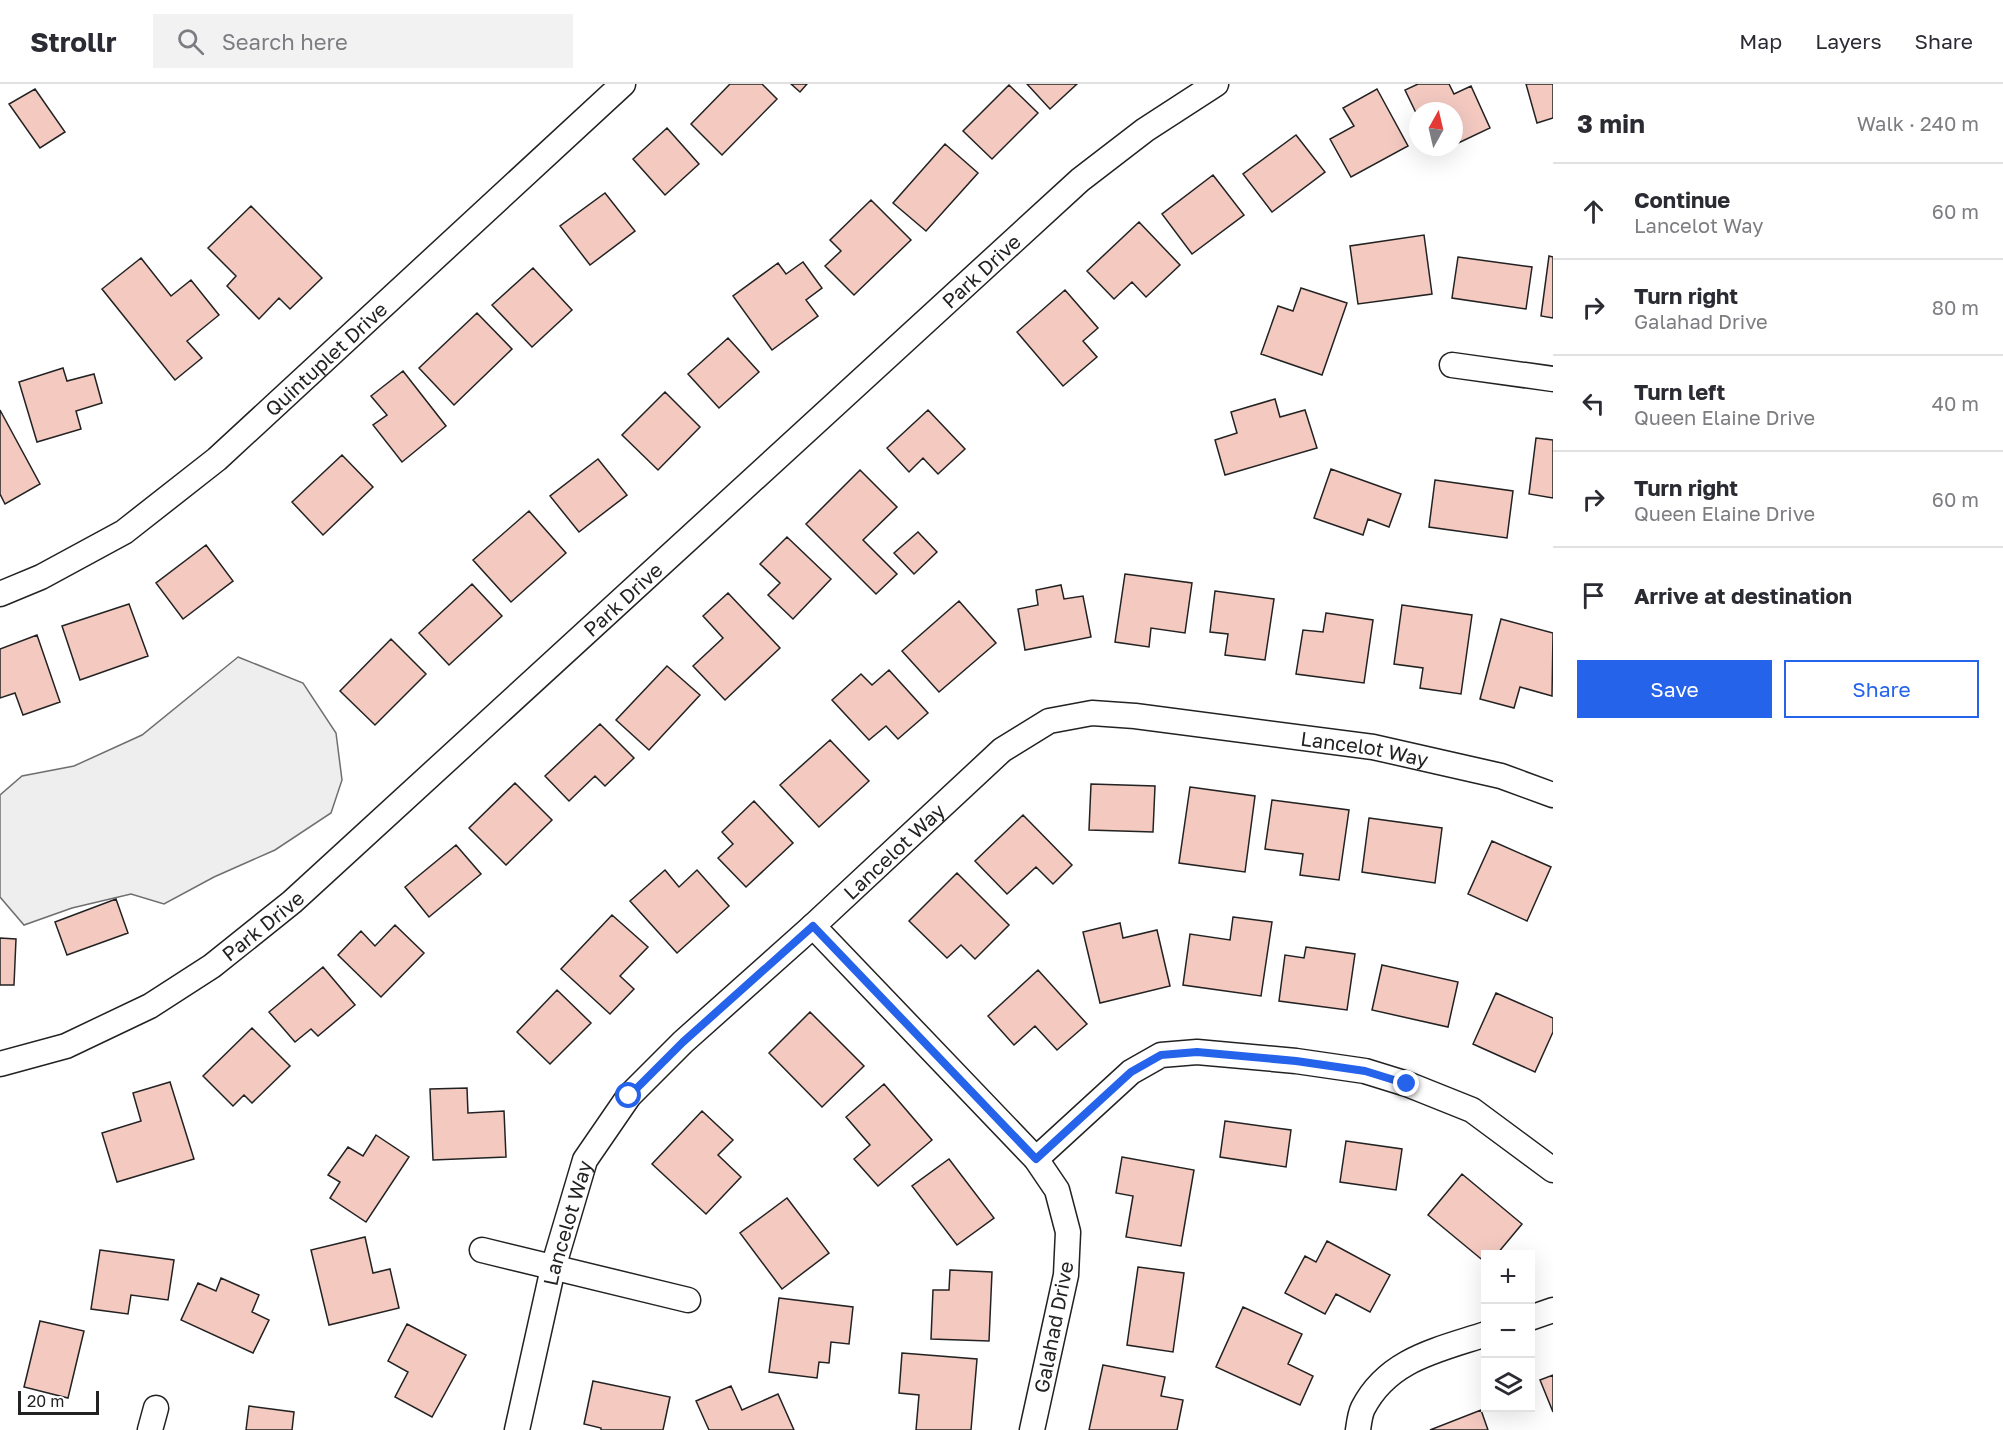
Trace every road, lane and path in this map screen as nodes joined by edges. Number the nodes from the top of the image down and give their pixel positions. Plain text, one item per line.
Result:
1 (623, 84) edge
2 (1216, 84) edge
3 (1452, 365) dead end
4 (1553, 379) edge
5 (0, 594) edge
6 (1553, 795) edge
7 (813, 926) junction
8 (0, 1064) edge
9 (1036, 1159) junction
10 (1553, 1170) edge
11 (482, 1250) dead end
12 (552, 1268) junction
13 (688, 1300) dead end
14 (1553, 1310) edge
15 (1535, 1316) edge
16 (1481, 1335) edge
17 (517, 1430) edge
18 (1032, 1430) edge
19 (1358, 1430) edge

1 - 5 street, Quintuplet Drive
2 - 8 street, Park Drive
3 - 4 street
6 - 7 street, Lancelot Way
7 - 9 street, Galahad Drive
7 - 12 street, Lancelot Way
9 - 10 street
9 - 18 street, Galahad Drive
11 - 12 street
12 - 13 street
12 - 17 street, Lancelot Way
14 - 15 street
16 - 19 street

